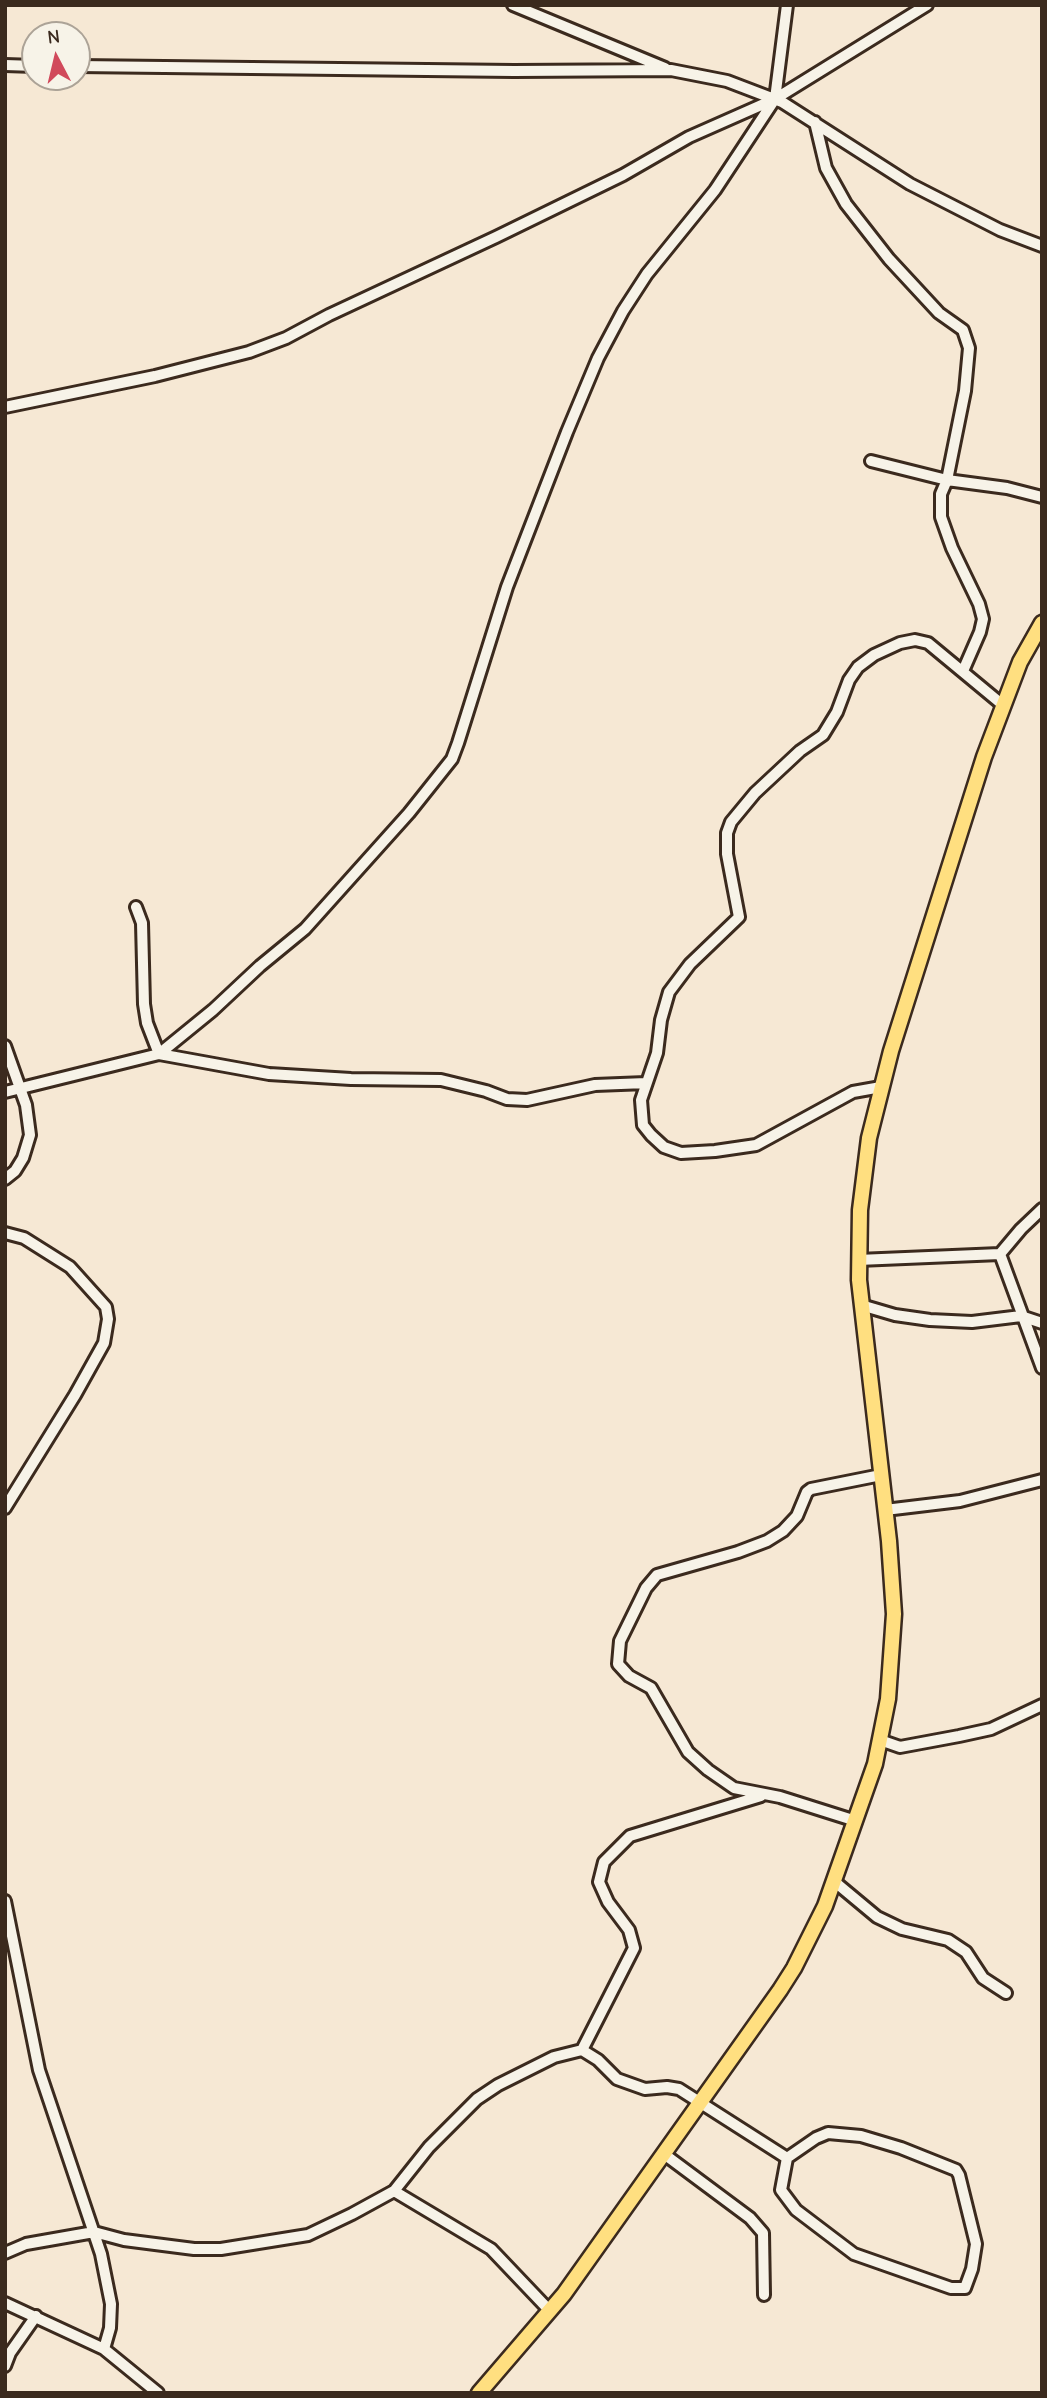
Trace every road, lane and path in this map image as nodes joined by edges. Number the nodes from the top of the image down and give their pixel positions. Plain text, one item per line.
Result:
1 (513, 5) edge
2 (787, 5) edge
3 (927, 5) edge
4 (91, 66) edge
5 (671, 70) junction
6 (775, 99) junction
7 (815, 122) junction
8 (1042, 246) edge
9 (5, 407) edge
10 (871, 461) dead end
11 (947, 480) junction
12 (1042, 497) edge
13 (1042, 622) edge
14 (963, 671) junction
15 (1004, 706) junction
16 (136, 907) dead end
17 (5, 1046) edge
18 (159, 1054) junction
19 (646, 1083) junction
20 (881, 1087) junction
21 (21, 1088) junction
22 (5, 1092) edge
23 (5, 1180) edge
24 (1042, 1209) edge
25 (5, 1233) edge
26 (1000, 1254) junction
27 (858, 1260) junction
28 (860, 1305) junction
29 (1021, 1315) junction
30 (1042, 1323) edge
31 (1042, 1368) edge
32 (881, 1475) junction
33 (1042, 1480) edge
34 (5, 1508) edge
35 (885, 1510) junction
36 (1042, 1705) edge
37 (880, 1740) junction
38 (764, 1795) junction
39 (856, 1821) junction
40 (835, 1882) junction
41 (5, 1901) edge
42 (1006, 1993) dead end
43 (582, 2050) junction
44 (699, 2104) junction
45 (664, 2154) junction
46 (787, 2158) junction
47 (394, 2191) junction
48 (94, 2232) junction
49 (120, 2240) junction
50 (5, 2253) edge
51 (101, 2254) junction
52 (764, 2295) dead end
53 (5, 2303) edge
54 (550, 2311) junction
55 (36, 2316) junction
56 (104, 2349) junction
57 (5, 2366) edge
58 (158, 2393) edge
59 (479, 2393) edge

1 - 5 street
2 - 6 street
3 - 6 street
4 - 5 street
5 - 6 street
6 - 7 street
6 - 9 street
6 - 18 street
7 - 8 street
7 - 11 street
10 - 11 street
11 - 12 street
11 - 14 street
13 - 15 main road
14 - 15 street
14 - 19 street
15 - 20 main road
16 - 18 street
17 - 21 street
18 - 19 street
18 - 21 street
19 - 20 street
20 - 27 main road
21 - 22 street
21 - 23 street
24 - 26 street
25 - 34 street
26 - 27 street
26 - 29 street
27 - 28 main road
28 - 29 street
28 - 32 main road
29 - 30 street
29 - 31 street
32 - 35 main road
32 - 38 street
33 - 35 street
35 - 37 main road
36 - 37 street
37 - 39 main road
38 - 39 street
38 - 43 street
39 - 40 main road
40 - 42 street
40 - 44 main road
41 - 48 street
43 - 44 street
43 - 47 street
44 - 45 main road
44 - 46 street
45 - 52 street
45 - 54 main road
46 - 46 street
47 - 49 street
47 - 54 street
48 - 49 street
48 - 50 street
48 - 51 street
49 - 51 street
51 - 56 street
53 - 55 street
54 - 59 main road
55 - 56 street
55 - 57 street
56 - 58 street

